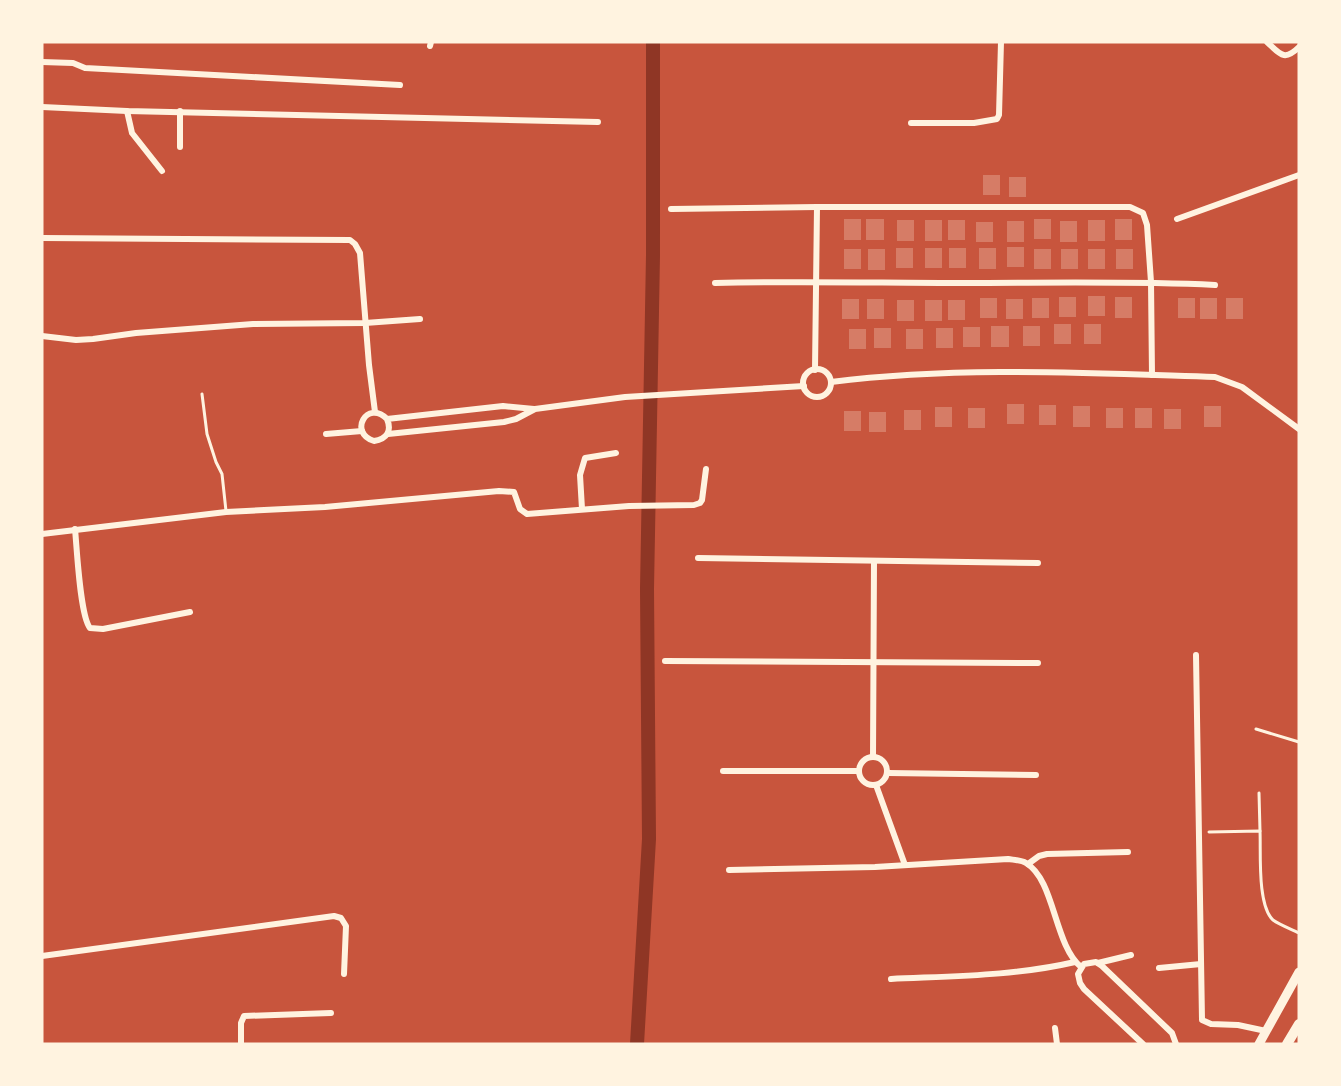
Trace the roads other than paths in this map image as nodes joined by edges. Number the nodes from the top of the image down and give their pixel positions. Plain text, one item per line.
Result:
1 (1000, 42) edge
2 (1267, 42) edge
3 (1299, 47) edge
4 (42, 62) edge
5 (400, 85) dead end
6 (42, 107) edge
7 (127, 111) junction
8 (180, 111) junction
9 (598, 122) dead end
10 (911, 123) dead end
11 (180, 147) dead end
12 (162, 171) dead end
13 (1299, 175) edge
14 (817, 207) junction
15 (671, 209) dead end
16 (1177, 219) dead end
17 (42, 238) edge
18 (815, 281) junction
19 (1150, 282) junction
20 (715, 283) dead end
21 (1215, 285) dead end
22 (420, 318) dead end
23 (365, 323) junction
24 (42, 336) edge
25 (815, 370) junction
26 (1152, 375) junction
27 (831, 382) junction
28 (804, 386) junction
29 (202, 394) dead end
30 (535, 409) junction
31 (375, 412) junction
32 (387, 419) junction
33 (1299, 429) edge
34 (362, 430) junction
35 (326, 434) dead end
36 (388, 434) junction
37 (616, 453) dead end
38 (706, 469) dead end
39 (582, 509) junction
40 (226, 512) junction
41 (75, 530) junction
42 (42, 534) edge
43 (698, 558) dead end
44 (874, 561) junction
45 (1038, 563) dead end
46 (190, 612) dead end
47 (1196, 655) dead end
48 (665, 661) dead end
49 (873, 662) junction
50 (1038, 663) dead end
51 (1256, 729) dead end
52 (1299, 741) edge
53 (873, 757) junction
54 (723, 771) dead end
55 (859, 771) junction
56 (888, 772) junction
57 (1036, 775) dead end
58 (876, 785) junction
59 (1259, 793) dead end
60 (1260, 831) junction
61 (1209, 832) dead end
62 (1128, 852) dead end
63 (1028, 864) junction
64 (905, 865) junction
65 (729, 870) dead end
66 (1299, 933) edge
67 (42, 956) edge
68 (1131, 956) dead end
69 (1075, 962) junction
70 (1098, 963) junction
71 (1201, 964) junction
72 (1081, 967) junction
73 (1159, 968) dead end
74 (1299, 972) edge
75 (344, 974) dead end
76 (891, 979) dead end
77 (331, 1013) dead end
78 (1299, 1024) edge
79 (1055, 1029) dead end
80 (1266, 1031) junction
81 (241, 1044) edge
82 (1057, 1044) edge
83 (1143, 1044) edge
84 (1176, 1044) edge
85 (1259, 1044) edge
86 (1287, 1044) edge

1 - 10 street
2 - 3 street
4 - 5 street
6 - 7 street
7 - 8 street
7 - 12 street
8 - 9 street
8 - 11 street
13 - 16 street
14 - 15 street
14 - 18 street
14 - 19 street
17 - 23 street
18 - 19 street
18 - 20 street
18 - 25 street
19 - 21 street
19 - 26 street
22 - 23 street
23 - 24 street
23 - 31 street
25 - 27 street
25 - 28 street
26 - 27 street
26 - 33 street
27 - 28 street
28 - 30 street
29 - 40 lane
30 - 32 street
30 - 36 street
31 - 32 street
31 - 34 street
32 - 36 street
34 - 35 street
34 - 36 street
37 - 39 street
38 - 39 street
39 - 40 street
40 - 41 street
41 - 42 street
41 - 46 street
43 - 44 street
44 - 45 street
44 - 49 street
47 - 71 street
48 - 49 street
49 - 50 street
49 - 53 street
51 - 52 lane
53 - 55 street
53 - 56 street
54 - 55 street
55 - 58 street
56 - 57 street
56 - 58 street
58 - 64 street
59 - 60 lane
60 - 61 lane
60 - 66 lane
62 - 63 street
63 - 64 street
63 - 69 street
64 - 65 street
67 - 75 street
68 - 70 street
69 - 72 street
69 - 76 street
70 - 72 street
70 - 84 street
71 - 73 street
71 - 80 street
72 - 83 street
74 - 80 main road
77 - 81 street
78 - 86 main road
79 - 82 street
80 - 85 main road

